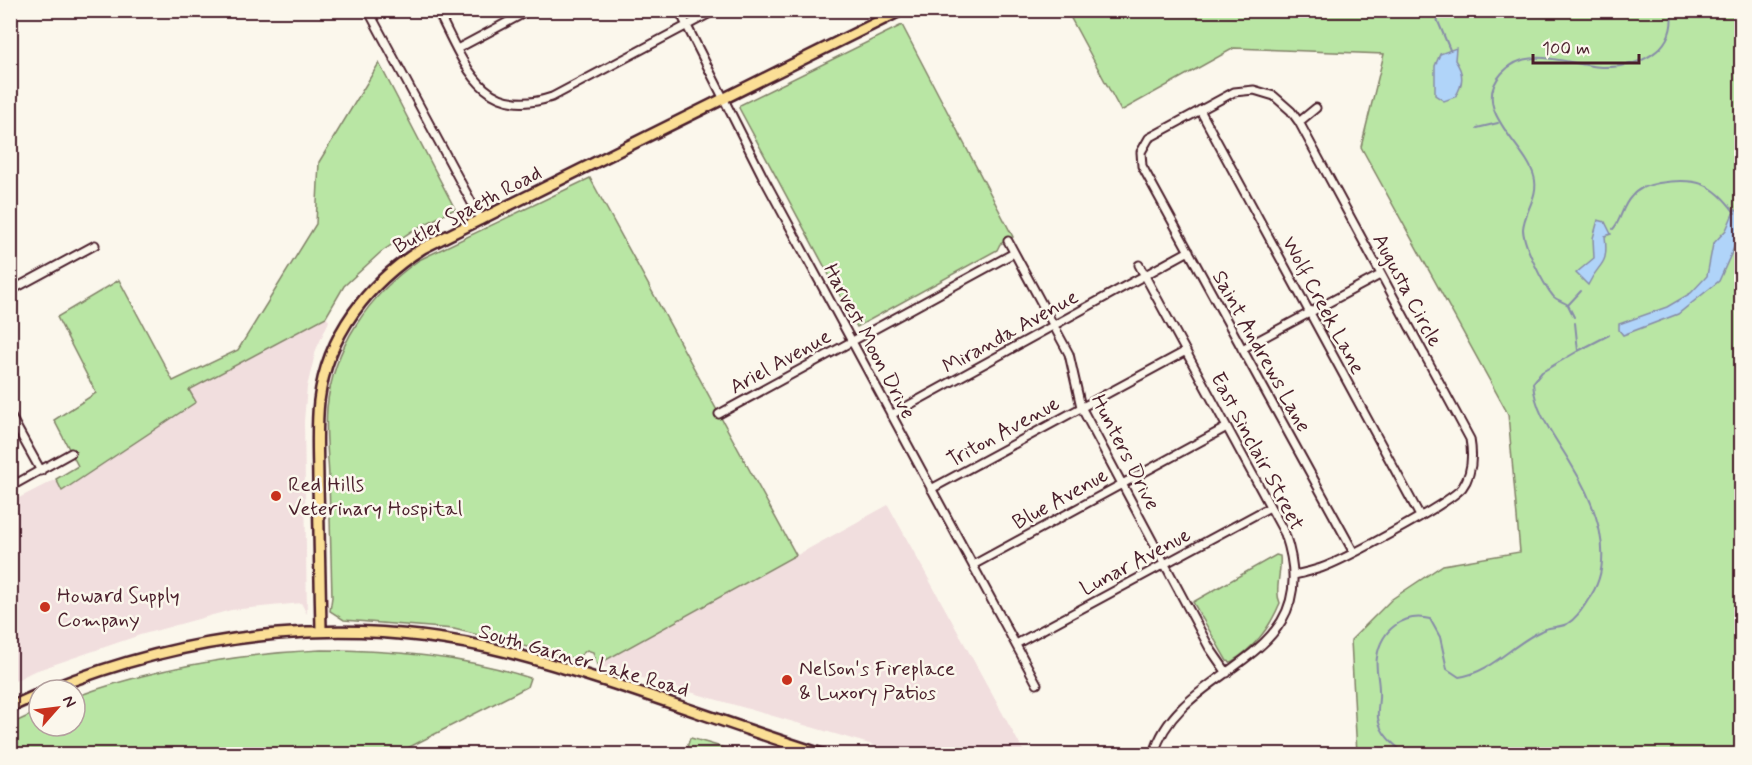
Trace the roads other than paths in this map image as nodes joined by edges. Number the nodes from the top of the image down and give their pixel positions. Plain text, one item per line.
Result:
1 (368, 10) edge
2 (437, 10) edge
3 (530, 10) edge
4 (679, 10) edge
5 (716, 10) edge
6 (902, 10) edge
7 (687, 26) junction
8 (457, 49) junction
9 (724, 99) junction
10 (1316, 108) dead end
11 (1200, 110) junction
12 (1299, 122) junction
13 (1142, 166) joint
14 (481, 220) junction
15 (1008, 241) dead end
16 (95, 244) dead end
17 (1189, 251) junction
18 (1014, 252) junction
19 (1139, 266) dead end
20 (1380, 275) junction
21 (1145, 276) junction
22 (10, 291) edge
23 (1310, 313) junction
24 (1053, 325) junction
25 (851, 341) junction
26 (1242, 350) junction
27 (1186, 351) junction
28 (1081, 407) junction
29 (719, 414) dead end
30 (10, 415) edge
31 (891, 415) junction
32 (1227, 427) junction
33 (71, 453) dead end
34 (41, 471) junction
35 (1122, 483) junction
36 (10, 487) edge
37 (931, 489) junction
38 (1270, 507) junction
39 (1420, 516) junction
40 (1353, 551) junction
41 (1165, 563) junction
42 (973, 565) junction
43 (1294, 575) junction
44 (321, 629) junction
45 (1016, 644) junction
46 (1227, 673) junction
47 (81, 678) edge
48 (1037, 684) dead end
49 (27, 699) edge
50 (10, 707) edge
51 (822, 754) edge
52 (1154, 754) edge

1 - 14 street
2 - 8 street
3 - 8 street
4 - 7 street, Harvest Moon Drive
5 - 7 street
6 - 9 main road, Butler Spaeth Road
7 - 8 street
7 - 9 street, Harvest Moon Drive
9 - 14 main road, Butler Spaeth Road
9 - 25 street, Harvest Moon Drive
10 - 12 street
11 - 12 street, Augusta Circle
11 - 13 street, Augusta Circle
11 - 23 street, Wolf Creek Lane
12 - 20 street, Augusta Circle
13 - 17 street, Saint Andrews Lane
14 - 44 main road, Butler Spaeth Road
15 - 18 street, Hunters Drive
16 - 22 street
17 - 21 street, Miranda Avenue
17 - 26 street, Saint Andrews Lane
18 - 24 street, Hunters Drive
18 - 25 street, Ariel Avenue
19 - 21 street, East Sinclair Street
20 - 23 street
20 - 39 street, Augusta Circle
21 - 24 street, Miranda Avenue
21 - 27 street, East Sinclair Street
23 - 26 street
23 - 39 street, Wolf Creek Lane
24 - 28 street, Hunters Drive
24 - 31 street, Miranda Avenue
25 - 29 street, Ariel Avenue
25 - 31 street, Harvest Moon Drive
26 - 40 street, Saint Andrews Lane
27 - 28 street, Triton Avenue
27 - 32 street, East Sinclair Street
28 - 35 street, Hunters Drive
28 - 37 street, Triton Avenue
30 - 34 street
31 - 37 street, Harvest Moon Drive
32 - 35 street, Blue Avenue
32 - 38 street, East Sinclair Street
33 - 34 street
34 - 36 street
35 - 41 street, Hunters Drive
35 - 42 street, Blue Avenue
37 - 42 street, Harvest Moon Drive
38 - 41 street, Lunar Avenue
38 - 43 street, East Sinclair Street
39 - 40 street, Augusta Circle
40 - 43 street, Augusta Circle
41 - 45 street, Lunar Avenue
41 - 46 street, Hunters Drive
42 - 45 street, Harvest Moon Drive
43 - 46 street, East Sinclair Street
44 - 47 main road, South Garner Lake Road
44 - 51 main road, South Garner Lake Road
45 - 48 street, Harvest Moon Drive
46 - 52 street, East Sinclair Street
49 - 50 main road

